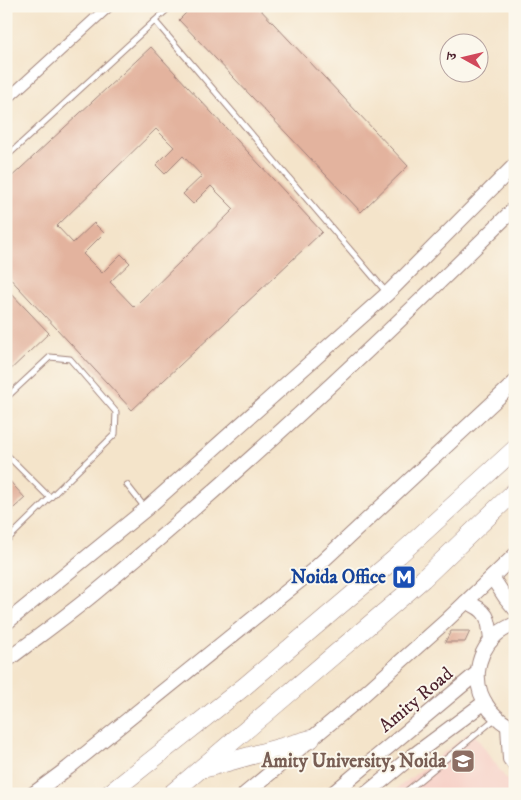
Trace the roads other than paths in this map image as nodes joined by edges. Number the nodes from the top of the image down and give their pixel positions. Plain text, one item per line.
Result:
1 (109, 6) edge
2 (171, 6) edge
3 (155, 21) junction
4 (6, 100) edge
5 (6, 157) edge
6 (515, 165) edge
7 (515, 208) edge
8 (387, 294) junction
9 (515, 382) edge
10 (6, 398) edge
11 (515, 449) edge
12 (6, 454) edge
13 (127, 485) dead end
14 (515, 491) edge
15 (50, 498) junction
16 (146, 509) junction
17 (6, 541) edge
18 (515, 555) edge
19 (492, 577) junction
20 (466, 602) junction
21 (515, 609) edge
22 (6, 623) edge
23 (515, 624) edge
24 (491, 640) junction
25 (6, 661) edge
26 (477, 673) junction
27 (485, 702) junction
28 (507, 724) edge
29 (311, 739) junction
30 (515, 765) edge
31 (201, 770) junction
32 (33, 794) edge
33 (109, 794) edge
34 (171, 794) edge
35 (245, 794) edge
36 (332, 794) edge
37 (366, 794) edge
38 (403, 794) edge

1 - 4 street
2 - 3 lane
3 - 5 lane
3 - 8 lane
6 - 8 street
7 - 25 street
8 - 16 street
9 - 32 street
10 - 15 lane
11 - 33 highway
12 - 15 lane
13 - 16 lane
14 - 31 highway
15 - 17 lane
16 - 22 street
18 - 19 street
19 - 20 street
19 - 21 street
20 - 24 street
20 - 29 street
23 - 24 street
24 - 26 street
26 - 27 street
26 - 36 street, Amity Road
27 - 28 street
27 - 37 street
28 - 30 street
28 - 38 lane
29 - 31 highway
29 - 35 street
31 - 34 highway

